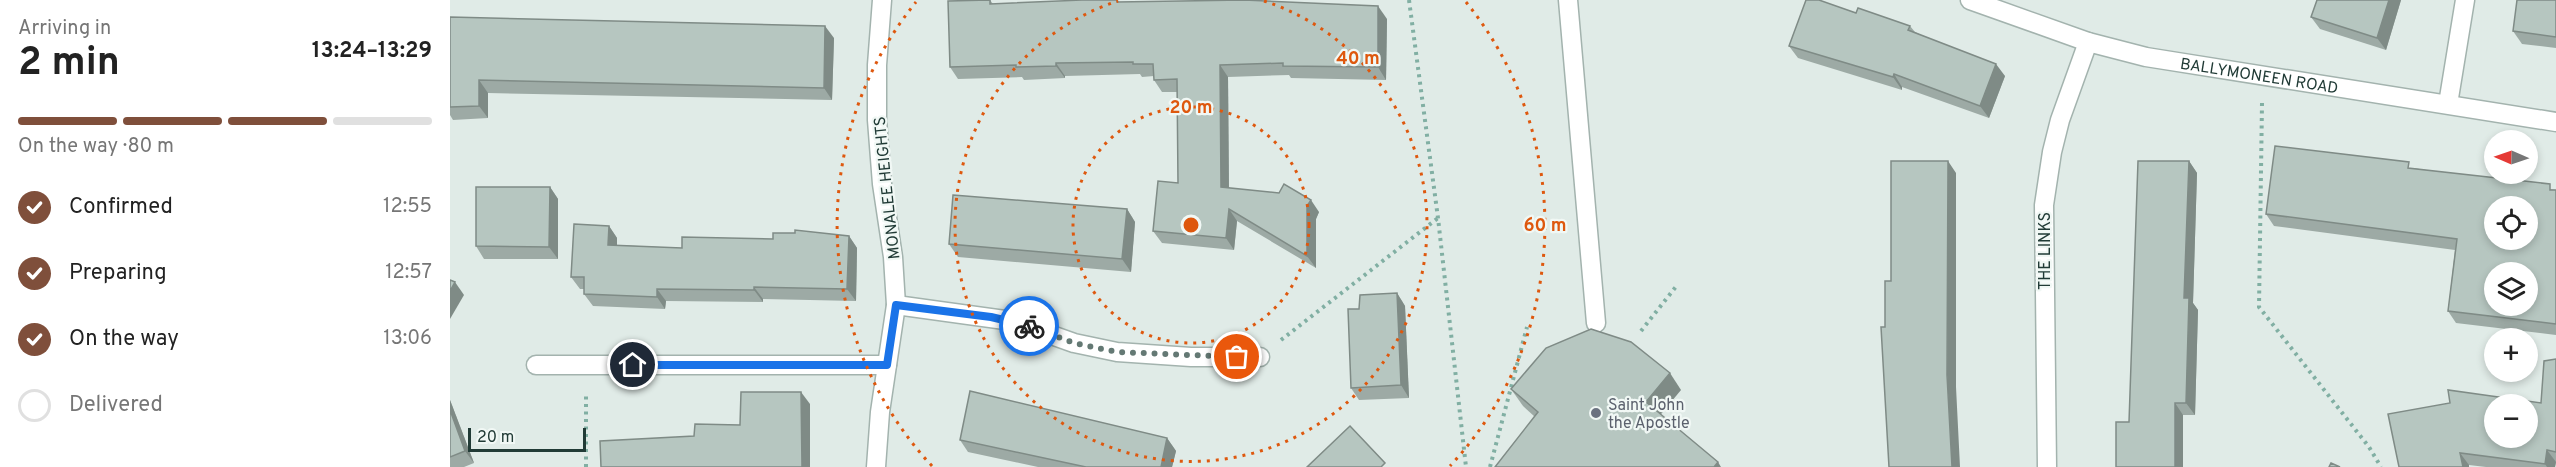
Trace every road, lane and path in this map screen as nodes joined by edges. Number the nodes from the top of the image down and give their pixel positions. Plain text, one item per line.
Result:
1 (882, 0) edge
2 (1409, 0) edge
3 (1568, 0) edge
4 (1970, 0) edge
5 (2464, 0) edge
6 (2088, 42) junction
7 (2262, 99) dead end
8 (2448, 104) junction
9 (2556, 122) edge
10 (1438, 218) junction
11 (1678, 284) dead end
12 (896, 305) junction
13 (1596, 323) dead end
14 (1527, 327) dead end
15 (1641, 332) dead end
16 (1260, 357) joint
17 (536, 365) dead end
18 (586, 365) junction
19 (887, 365) junction
20 (586, 467) edge
21 (876, 467) edge
22 (1466, 467) edge
23 (1490, 467) edge
24 (2047, 467) edge
25 (2381, 467) edge

1 - 12 street, MONALEE HEIGHTS
2 - 10 path
3 - 13 street
4 - 6 street, BALLYMONEEN ROAD
5 - 8 street
6 - 8 street, BALLYMONEEN ROAD
6 - 24 street, THE LINKS
7 - 25 path
8 - 9 street, BALLYMONEEN ROAD
10 - 16 path
10 - 22 path
11 - 15 path
12 - 16 street
12 - 19 street, MONALEE HEIGHTS
14 - 23 path
17 - 18 street
18 - 19 street
18 - 20 path
19 - 21 street, MONALEE HEIGHTS

